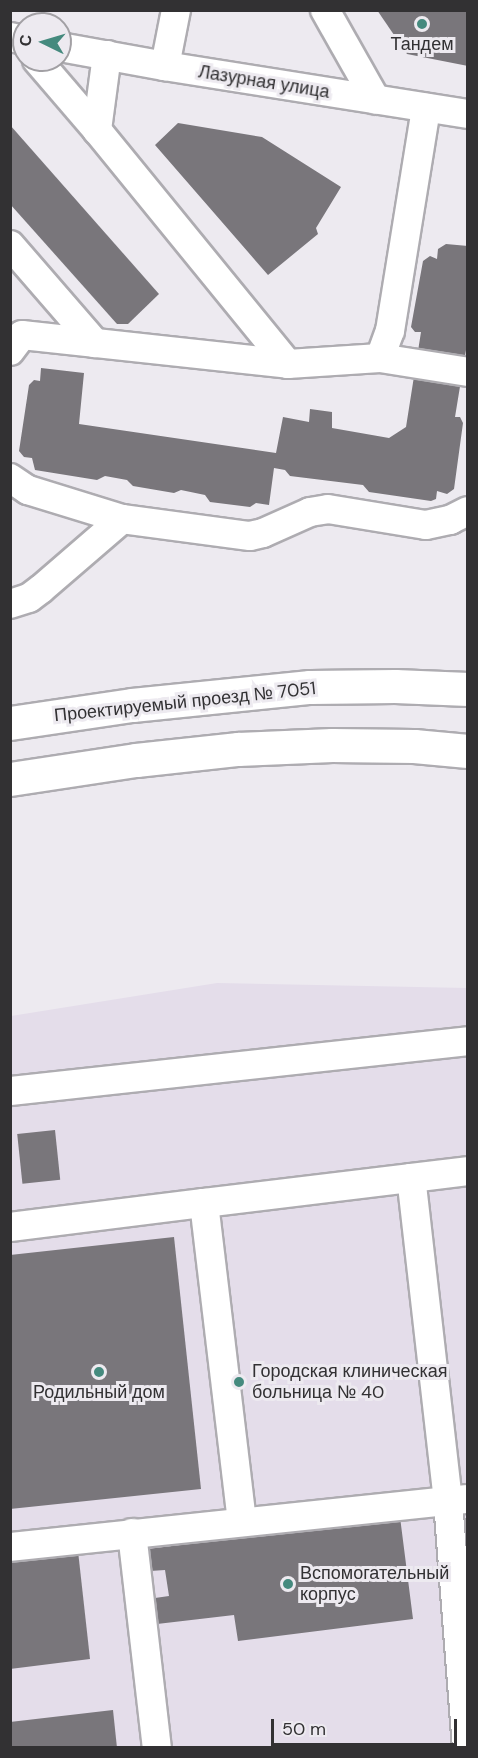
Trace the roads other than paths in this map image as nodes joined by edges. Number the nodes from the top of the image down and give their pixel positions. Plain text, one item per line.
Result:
1 (176, 10) edge
2 (325, 10) edge
3 (72, 48) edge
4 (107, 55) junction
5 (165, 66) junction
6 (47, 72) edge
7 (376, 100) junction
8 (426, 108) junction
9 (468, 114) edge
10 (97, 130) junction
11 (10, 244) edge
12 (14, 340) edge
13 (95, 343) junction
14 (380, 358) junction
15 (288, 364) junction
16 (468, 372) edge
17 (10, 478) edge
18 (468, 511) edge
19 (122, 519) junction
20 (10, 604) edge
21 (468, 689) edge
22 (10, 723) edge
23 (468, 751) edge
24 (10, 779) edge
25 (468, 1041) edge
26 (10, 1091) edge
27 (468, 1171) edge
28 (411, 1178) junction
29 (204, 1203) junction
30 (10, 1227) edge
31 (462, 1517) edge
32 (242, 1520) junction
33 (132, 1533) junction
34 (10, 1546) edge
35 (157, 1748) edge
36 (467, 1748) edge

1 - 5 street
2 - 7 street
3 - 4 street, Лазурная улица
4 - 5 street, Лазурная улица
4 - 10 street
5 - 7 street, Лазурная улица
6 - 10 street
7 - 8 street, Лазурная улица
8 - 9 street, Лазурная улица
8 - 14 street
10 - 15 street
11 - 13 street
12 - 13 street
13 - 15 street
14 - 15 street
14 - 16 street
17 - 19 street
18 - 19 street
19 - 20 street
21 - 22 main road, Проектируемый проезд № 7051
23 - 24 main road
25 - 26 street
27 - 28 street
28 - 29 street
28 - 31 street
29 - 30 street
29 - 32 street
31 - 32 street
31 - 36 street
32 - 33 street
33 - 34 street
33 - 35 street

